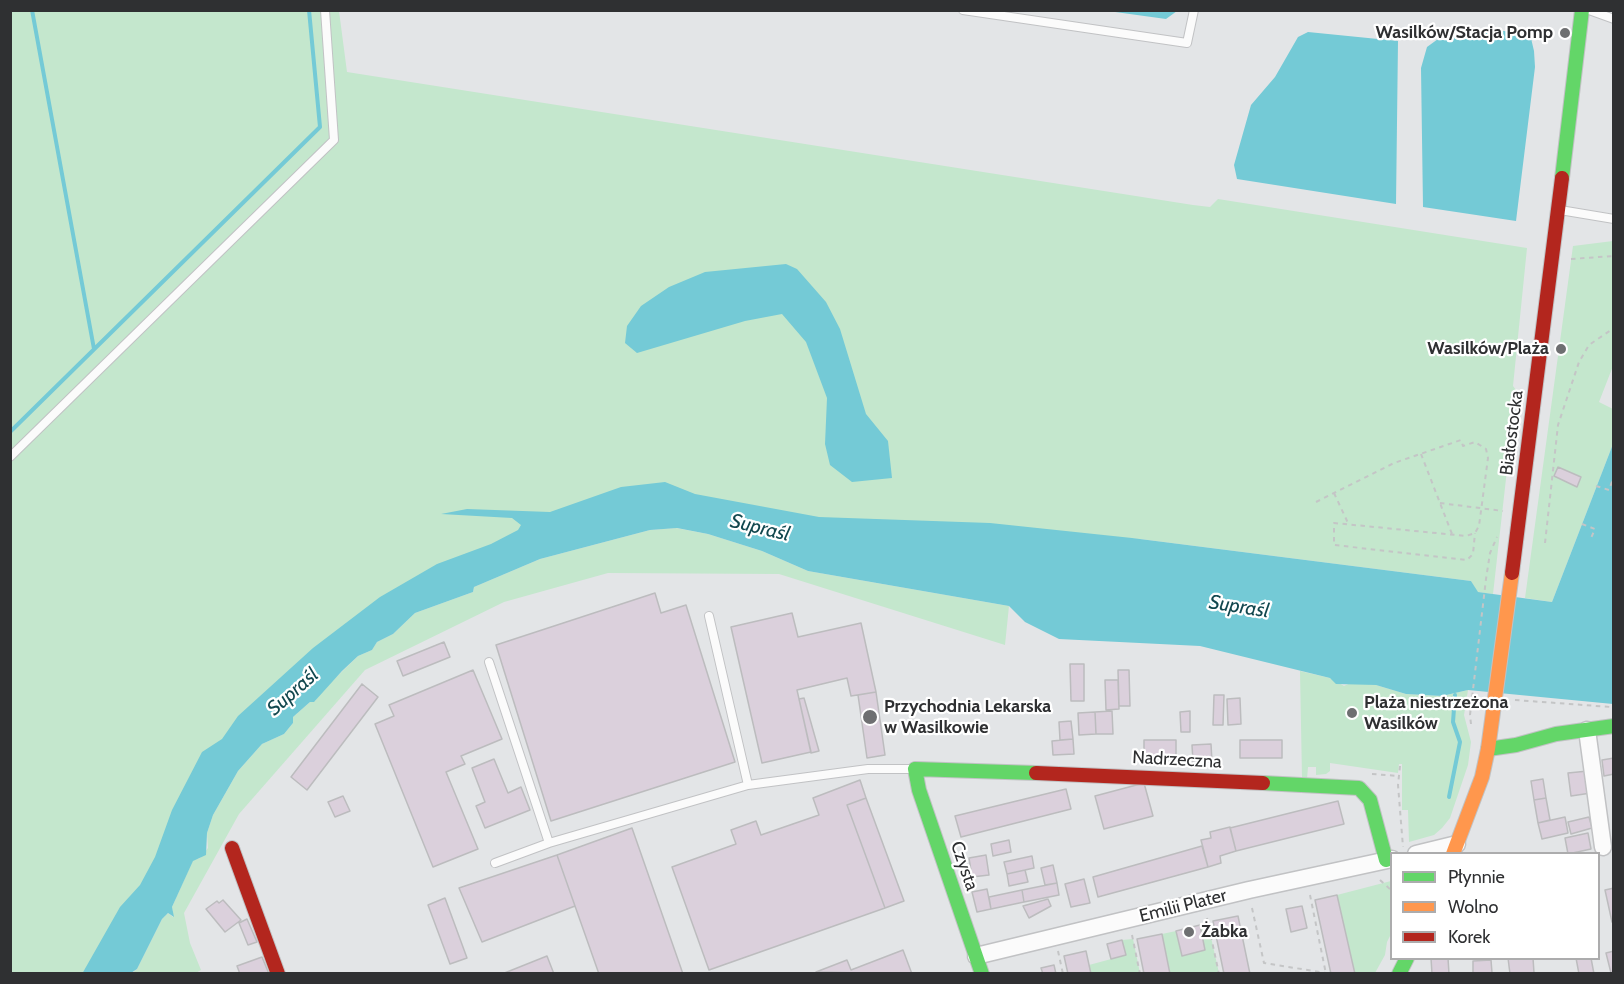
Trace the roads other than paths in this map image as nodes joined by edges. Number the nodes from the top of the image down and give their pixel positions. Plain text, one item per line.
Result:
1 (325, 10) edge
2 (963, 10) edge
3 (1194, 10) edge
4 (1582, 10) edge
5 (1589, 10) edge
6 (1614, 19) edge
7 (1559, 210) junction
8 (1614, 219) edge
9 (10, 457) edge
10 (709, 616) dead end
11 (489, 662) dead end
12 (1614, 726) edge
13 (1587, 730) junction
14 (1488, 749) junction
15 (915, 769) junction
16 (748, 785) junction
17 (549, 843) junction
18 (1603, 847) dead end
19 (232, 848) dead end
20 (1455, 849) edge
21 (1397, 852) edge
22 (1427, 852) edge
23 (1390, 857) edge
24 (495, 863) dead end
25 (976, 956) junction
26 (1406, 960) edge
27 (278, 974) edge
28 (982, 974) edge
29 (1399, 974) edge

1 - 9 lane
2 - 3 lane
4 - 7 street, Białostocka
5 - 6 lane
7 - 8 lane
7 - 14 street, Białostocka
10 - 16 lane
11 - 17 lane
12 - 13 street
13 - 14 street
13 - 18 street
14 - 20 street, Białostocka
15 - 16 lane
15 - 21 street, Nadrzeczna
15 - 25 street, Czysta
16 - 17 lane
17 - 24 lane
19 - 27 street
20 - 22 street, Emilii Plater
23 - 25 street, Emilii Plater
25 - 28 street, Czysta
26 - 29 street

